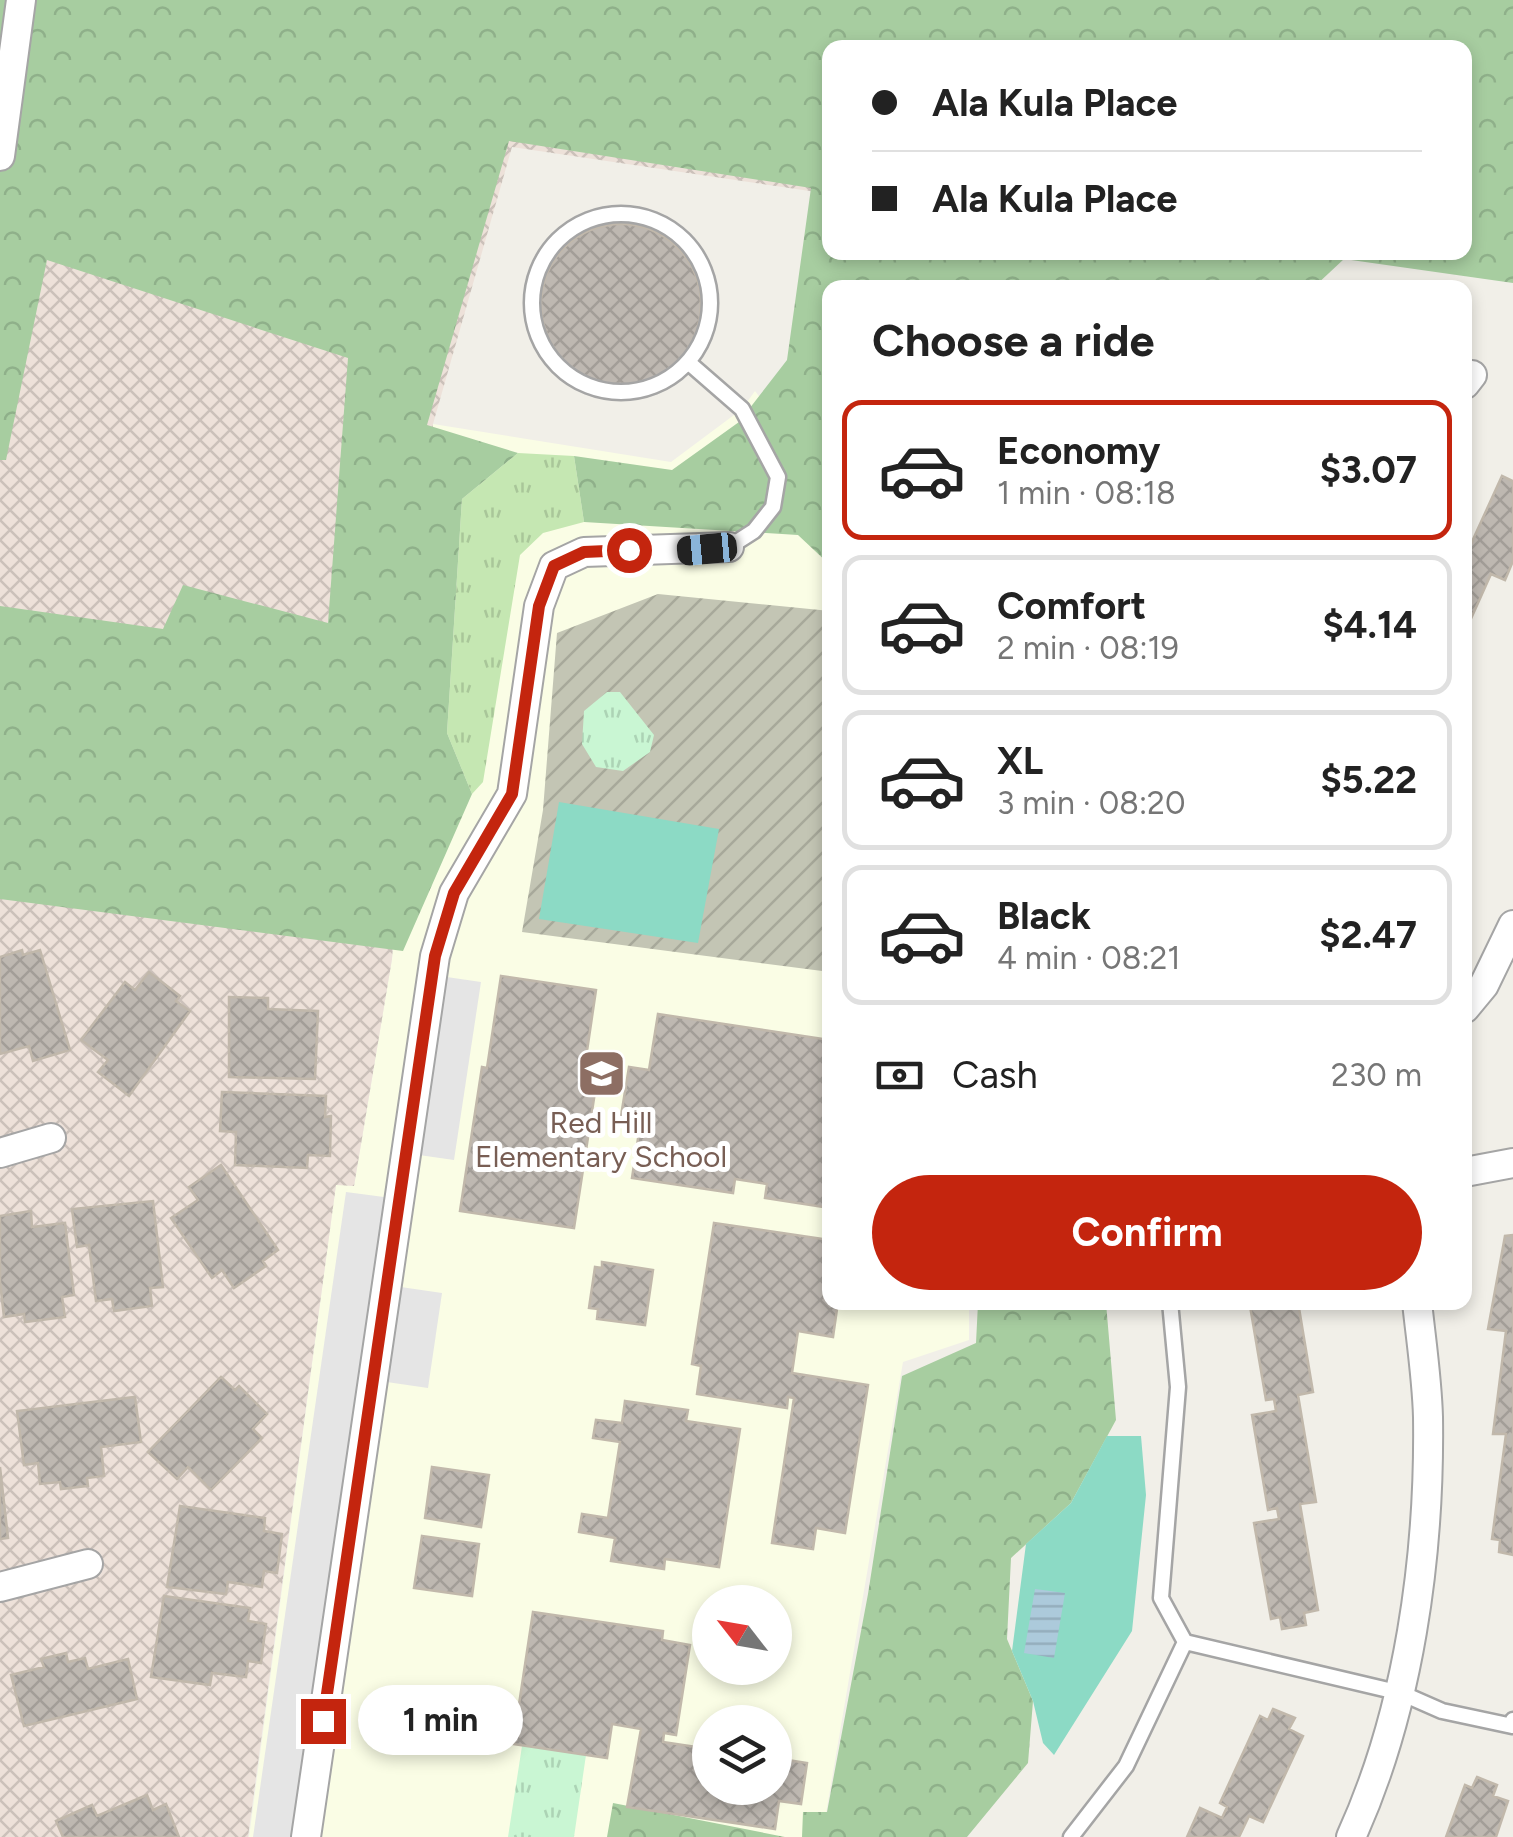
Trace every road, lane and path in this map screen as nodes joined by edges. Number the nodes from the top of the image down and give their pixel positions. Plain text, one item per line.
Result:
1 (21, 0) edge
2 (0, 156) edge
3 (688, 362) junction
4 (729, 547) joint
5 (1513, 925) edge
6 (1472, 999) edge
7 (51, 1138) dead end
8 (0, 1153) edge
9 (1513, 1163) edge
10 (1472, 1171) edge
11 (1171, 1310) edge
12 (1418, 1310) edge
13 (88, 1564) dead end
14 (0, 1588) edge
15 (1185, 1642) junction
16 (1401, 1693) junction
17 (1513, 1720) edge
18 (306, 1837) edge
19 (1070, 1837) edge
20 (1351, 1837) edge

1 - 2 street
3 - 3 lane
3 - 4 lane
4 - 18 street
5 - 6 street
7 - 8 street
9 - 10 street
11 - 15 lane
12 - 16 street
13 - 14 street
15 - 16 lane
15 - 19 lane
16 - 17 lane
16 - 20 street

